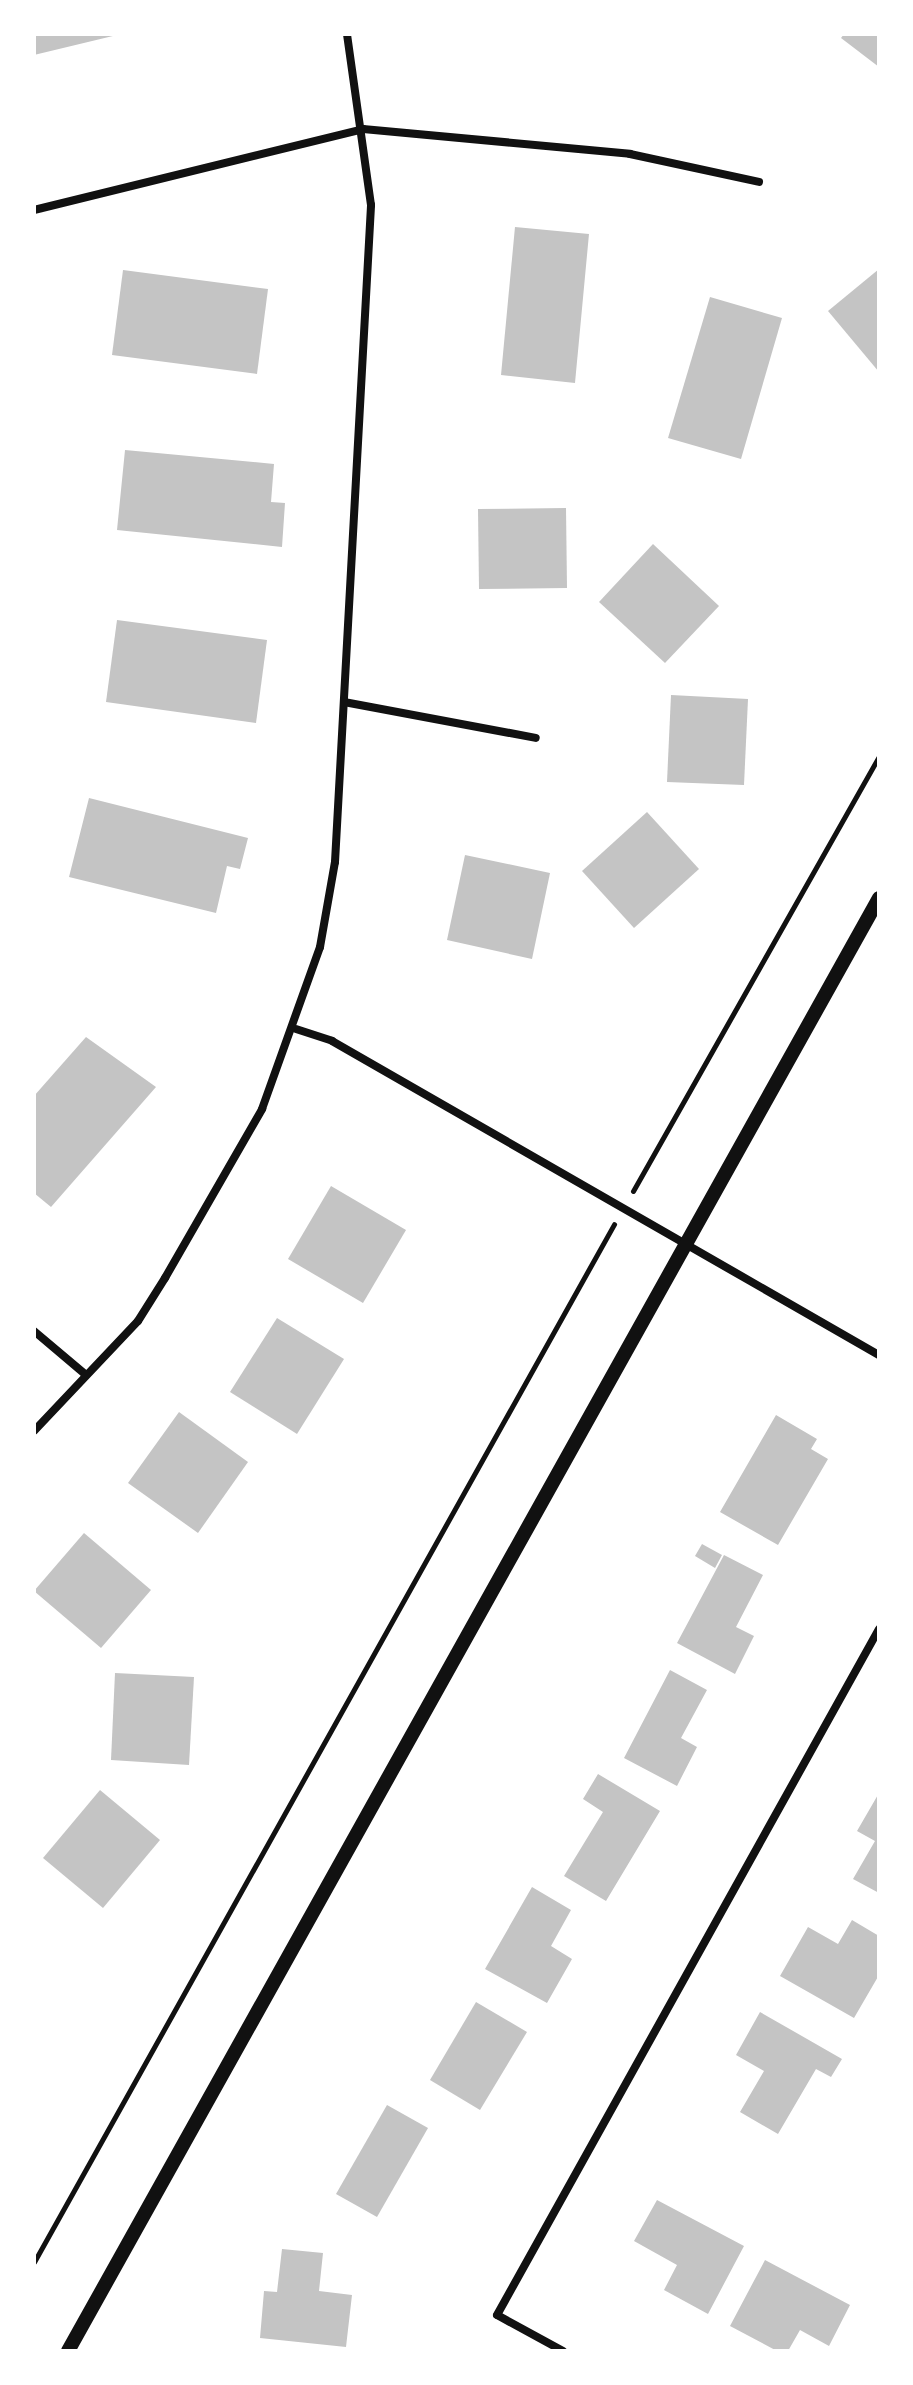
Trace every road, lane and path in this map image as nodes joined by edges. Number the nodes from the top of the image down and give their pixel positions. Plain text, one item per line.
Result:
1 (347, 34) edge
2 (363, 129) junction
3 (759, 182) dead end
4 (34, 210) edge
5 (344, 702) junction
6 (536, 738) dead end
7 (879, 757) edge
8 (879, 898) edge
9 (296, 1029) junction
10 (622, 1209) junction
11 (686, 1247) junction
12 (34, 1331) edge
13 (879, 1355) edge
14 (86, 1375) junction
15 (34, 1431) edge
16 (879, 1629) edge
17 (34, 2262) edge
18 (68, 2351) edge
19 (563, 2351) edge

1 - 2 street
2 - 3 street
2 - 4 street
2 - 5 street
5 - 6 street
5 - 9 street
7 - 10 path
8 - 11 street
9 - 10 street
9 - 14 street
10 - 11 street
10 - 17 path
11 - 13 street
11 - 18 street
12 - 14 street
14 - 15 street
16 - 19 street

